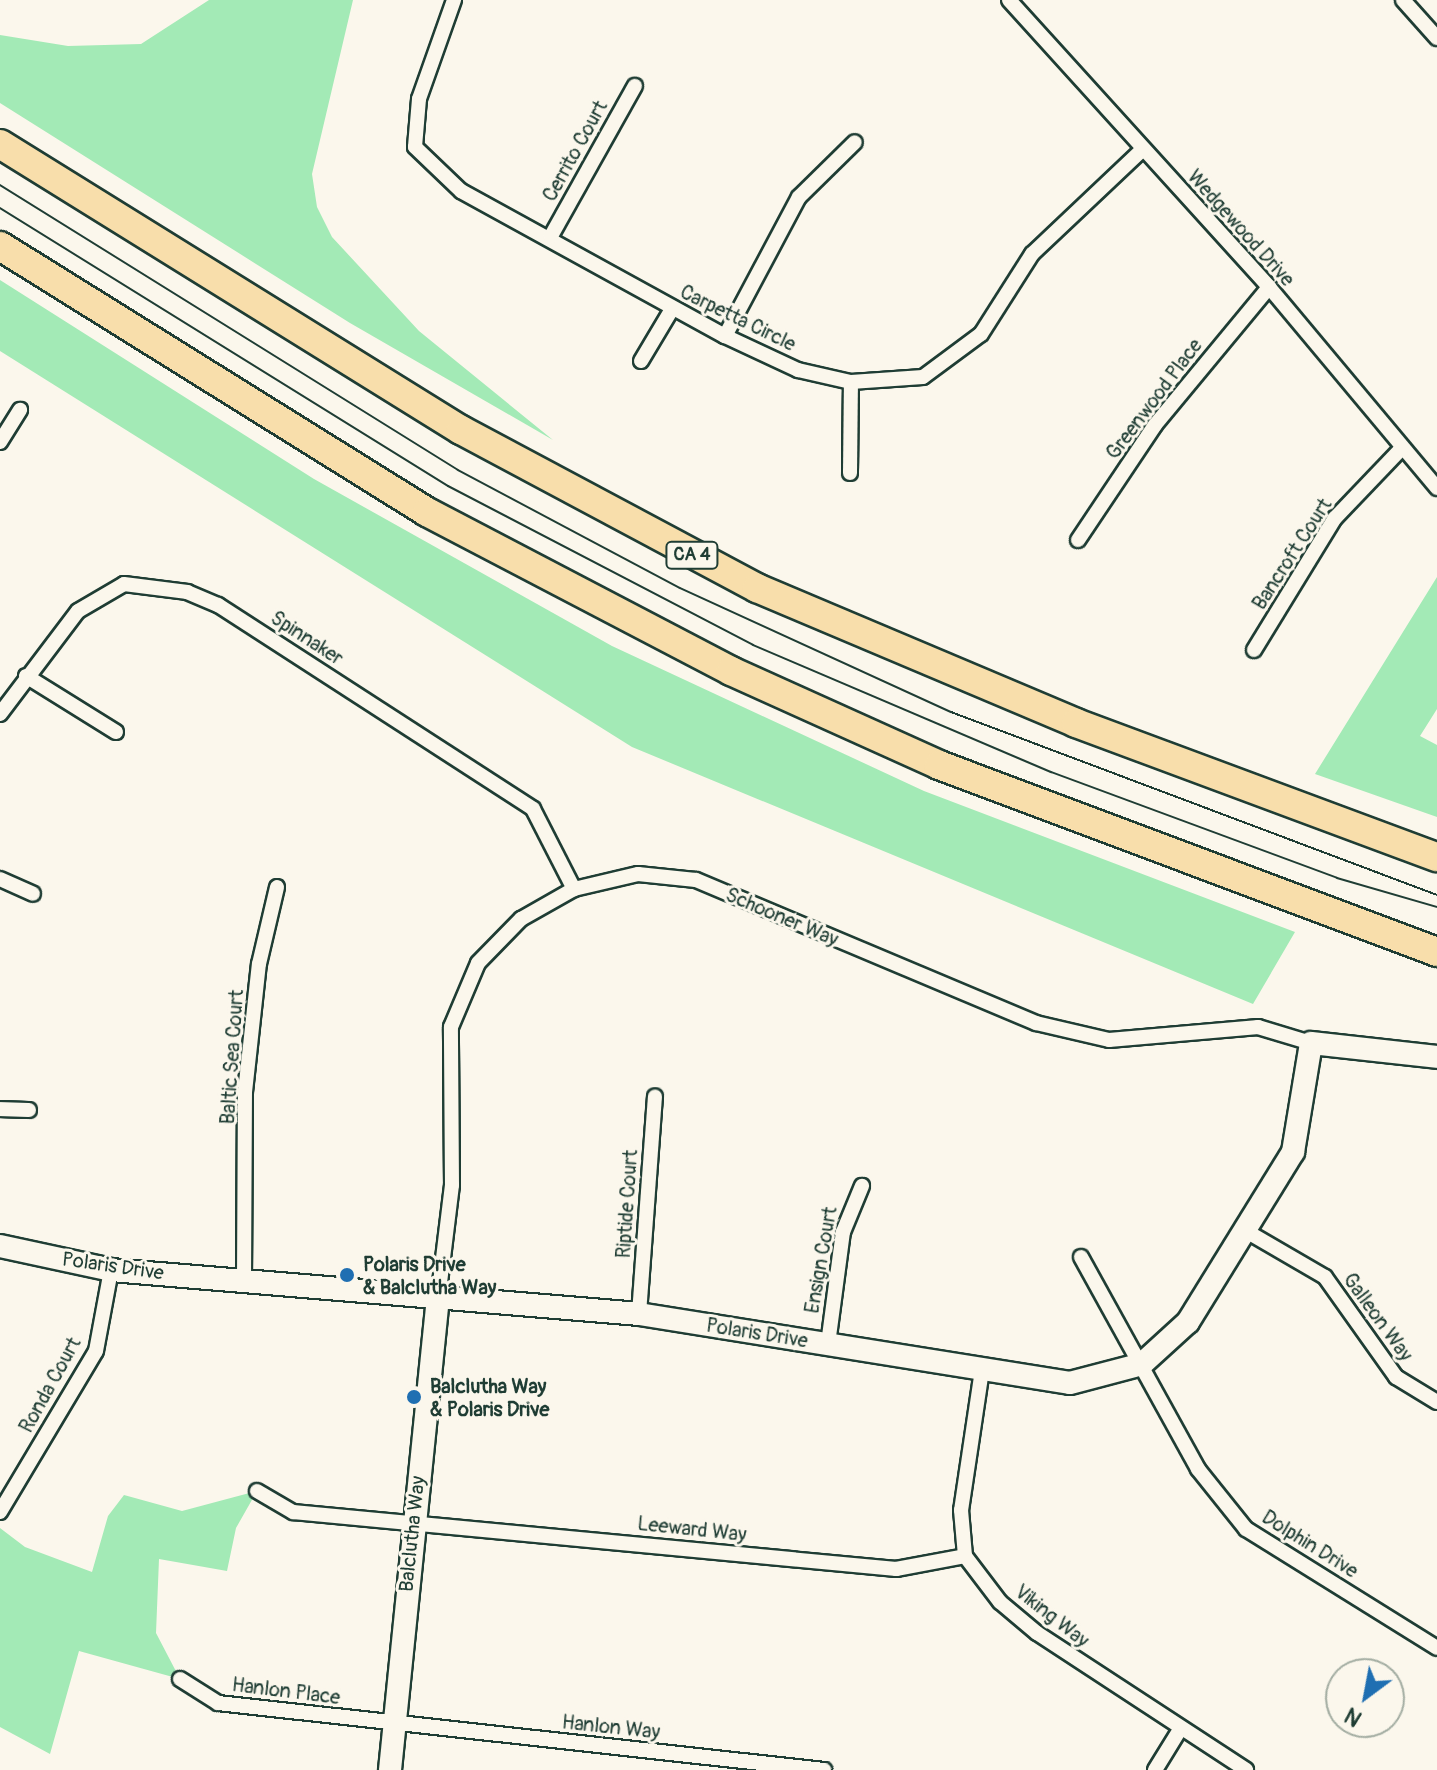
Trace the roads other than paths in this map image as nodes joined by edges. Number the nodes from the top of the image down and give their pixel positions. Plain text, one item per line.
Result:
1 (454, 0) edge
2 (1009, 0) edge
3 (1403, 0) edge
4 (1437, 38) edge
5 (635, 86) dead end
6 (855, 142) dead end
7 (0, 144) edge
8 (1143, 149) junction
9 (551, 236) junction
10 (0, 246) edge
11 (1269, 287) junction
12 (672, 309) junction
13 (725, 336) junction
14 (641, 361) dead end
15 (851, 382) junction
16 (20, 410) dead end
17 (0, 442) edge
18 (1402, 448) junction
19 (850, 473) dead end
20 (1437, 488) edge
21 (1078, 540) dead end
22 (1254, 650) dead end
23 (26, 676) junction
24 (0, 714) edge
25 (116, 732) dead end
26 (1437, 857) edge
27 (0, 879) edge
28 (277, 887) dead end
29 (574, 889) junction
30 (33, 894) dead end
31 (1437, 952) edge
32 (1311, 1043) junction
33 (1437, 1057) edge
34 (655, 1097) dead end
35 (0, 1109) edge
36 (29, 1110) dead end
37 (862, 1186) dead end
38 (1246, 1231) junction
39 (0, 1246) edge
40 (1081, 1257) dead end
41 (111, 1270) junction
42 (244, 1279) junction
43 (438, 1299) junction
44 (639, 1314) junction
45 (828, 1344) junction
46 (1142, 1364) junction
47 (982, 1370) junction
48 (1437, 1402) edge
49 (257, 1491) dead end
50 (0, 1512) edge
51 (413, 1522) junction
52 (965, 1556) junction
53 (1437, 1648) edge
54 (180, 1679) dead end
55 (394, 1724) junction
56 (1179, 1731) junction
57 (390, 1770) edge
58 (824, 1770) edge
59 (1155, 1770) edge
60 (1246, 1770) edge

1 - 9 street, Carpetta Circle
2 - 8 street, Wedgewood Drive
3 - 4 street
5 - 9 street, Cerrito Court
6 - 13 street
7 - 26 highway, CA 4
8 - 11 street, Wedgewood Drive
8 - 15 street, Carpetta Circle
9 - 12 street, Carpetta Circle
10 - 31 highway
11 - 18 street, Wedgewood Drive
11 - 21 street, Greenwood Place
12 - 13 street, Carpetta Circle
12 - 14 street
13 - 15 street, Carpetta Circle
15 - 19 street
16 - 17 street
18 - 20 street, Wedgewood Drive
18 - 22 street, Bancroft Court
23 - 24 street, Spinnaker
23 - 25 street
23 - 29 street, Spinnaker
27 - 30 street
28 - 42 street, Baltic Sea Court
29 - 32 street, Schooner Way
29 - 43 street, Schooner Way
32 - 33 street, Schooner Way
32 - 38 street, Polaris Drive
34 - 44 street, Riptide Court
35 - 36 street
37 - 45 street, Ensign Court
38 - 46 street, Polaris Drive
38 - 48 street, Galleon Way
39 - 41 street, Polaris Drive
40 - 46 street, Dolphin Drive
41 - 42 street, Polaris Drive
41 - 50 street, Ronda Court
42 - 43 street, Polaris Drive
43 - 44 street, Polaris Drive
43 - 51 street, Balclutha Way
44 - 45 street, Polaris Drive
45 - 47 street, Polaris Drive
46 - 47 street, Polaris Drive
46 - 53 street, Dolphin Drive
47 - 52 street
49 - 51 street, Leeward Way
51 - 52 street, Leeward Way
51 - 55 street, Balclutha Way
52 - 56 street, Viking Way
54 - 55 street, Hanlon Place
55 - 57 street, Balclutha Way
55 - 58 street, Hanlon Way
56 - 59 street
56 - 60 street, Viking Way

